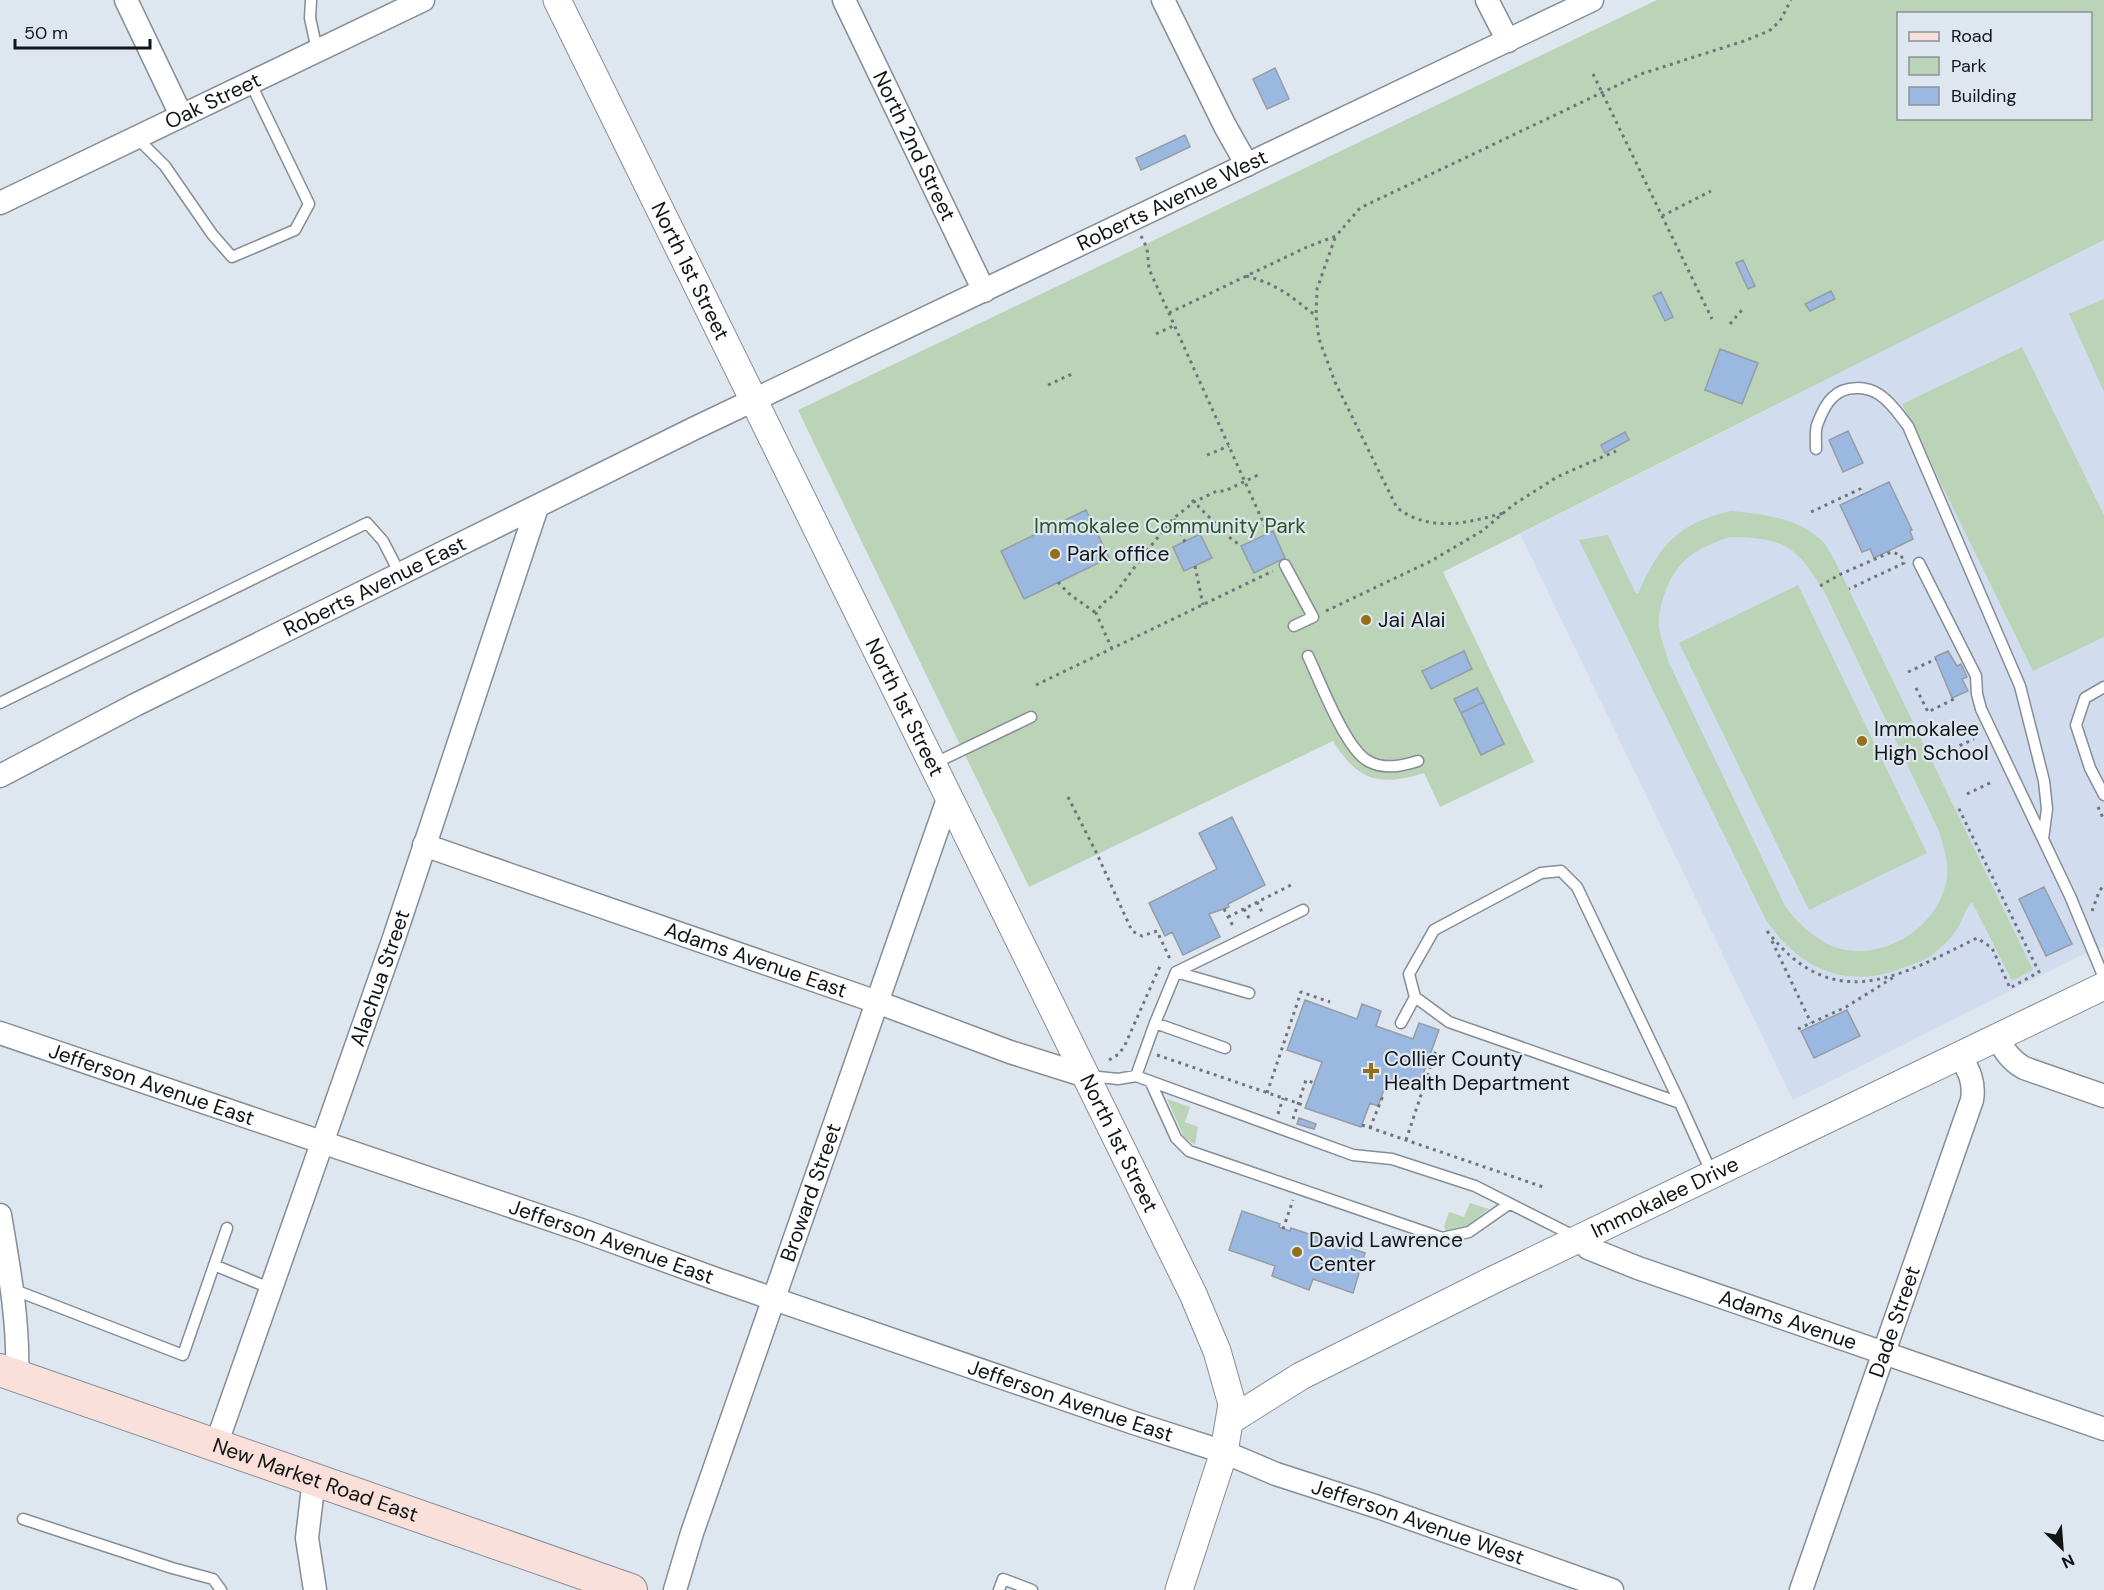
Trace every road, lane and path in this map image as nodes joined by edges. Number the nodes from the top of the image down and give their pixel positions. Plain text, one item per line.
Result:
1 (126, 0) edge
2 (311, 0) edge
3 (423, 0) edge
4 (558, 0) edge
5 (844, 0) edge
6 (1163, 0) edge
7 (1487, 0) edge
8 (1592, 0) edge
9 (1791, 0) edge
10 (1508, 40) junction
11 (317, 51) junction
12 (1593, 74) dead end
13 (250, 82) junction
14 (1602, 93) junction
15 (180, 115) junction
16 (136, 136) junction
17 (1247, 165) junction
18 (1711, 191) dead end
19 (0, 202) edge
20 (1662, 216) junction
21 (1139, 232) dead end
22 (1336, 236) junction
23 (1246, 276) junction
24 (984, 291) junction
25 (1742, 310) dead end
26 (1169, 313) junction
27 (1316, 316) junction
28 (1712, 320) dead end
29 (1730, 324) dead end
30 (1175, 325) junction
31 (1156, 333) dead end
32 (1074, 373) dead end
33 (1048, 385) dead end
34 (753, 400) junction
35 (1229, 446) junction
36 (1816, 448) dead end
37 (1616, 451) dead end
38 (1207, 455) dead end
39 (1260, 474) dead end
40 (1245, 481) junction
41 (1862, 495) dead end
42 (1193, 501) junction
43 (537, 507) junction
44 (1811, 512) dead end
45 (1504, 513) junction
46 (1174, 518) junction
47 (1268, 533) dead end
48 (1185, 542) dead end
49 (1241, 546) dead end
50 (1919, 562) dead end
51 (1195, 566) dead end
52 (1285, 566) joint
53 (400, 574) junction
54 (1058, 582) dead end
55 (1820, 586) dead end
56 (1849, 589) dead end
57 (1203, 605) junction
58 (1096, 613) junction
59 (1313, 617) junction
60 (1294, 626) dead end
61 (1113, 649) junction
62 (1308, 656) dead end
63 (1936, 659) dead end
64 (1908, 672) dead end
65 (1036, 685) dead end
66 (2104, 687) edge
67 (1916, 688) dead end
68 (1956, 698) dead end
69 (0, 703) edge
70 (1030, 717) dead end
71 (1974, 739) dead end
72 (1946, 752) dead end
73 (1418, 761) dead end
74 (933, 764) junction
75 (0, 776) edge
76 (1994, 781) dead end
77 (1967, 794) dead end
78 (2104, 795) edge
79 (949, 796) junction
80 (1068, 797) dead end
81 (1958, 807) dead end
82 (2099, 809) dead end
83 (2104, 820) edge
84 (2043, 839) junction
85 (424, 845) junction
86 (1293, 885) dead end
87 (2104, 885) edge
88 (1224, 909) dead end
89 (1244, 909) junction
90 (1303, 910) dead end
91 (1228, 917) junction
92 (1251, 921) dead end
93 (1161, 928) dead end
94 (1235, 929) dead end
95 (1156, 931) junction
96 (2085, 933) junction
97 (1170, 961) dead end
98 (1176, 972) junction
99 (1897, 975) junction
100 (2104, 978) edge
101 (2104, 986) edge
102 (1249, 993) dead end
103 (1415, 997) junction
104 (877, 1002) junction
105 (1330, 1002) dead end
106 (1155, 1023) junction
107 (1401, 1023) dead end
108 (1811, 1023) junction
109 (1798, 1029) dead end
110 (0, 1033) edge
111 (1997, 1038) junction
112 (1125, 1045) dead end
113 (1160, 1046) dead end
114 (1225, 1048) dead end
115 (1436, 1050) dead end
116 (1960, 1056) junction
117 (1109, 1060) dead end
118 (1086, 1076) junction
119 (1137, 1077) junction
120 (1151, 1083) junction
121 (1314, 1083) dead end
122 (1268, 1093) junction
123 (2104, 1096) edge
124 (1381, 1097) dead end
125 (1298, 1103) junction
126 (1680, 1103) junction
127 (1306, 1106) dead end
128 (1362, 1125) dead end
129 (1370, 1128) junction
130 (1406, 1140) junction
131 (323, 1142) junction
132 (1712, 1174) junction
133 (1546, 1188) dead end
134 (1294, 1198) dead end
135 (1509, 1204) junction
136 (0, 1215) edge
137 (227, 1228) dead end
138 (1283, 1229) dead end
139 (1579, 1238) junction
140 (214, 1265) junction
141 (12, 1288) junction
142 (272, 1289) junction
143 (774, 1298) junction
144 (1883, 1352) junction
145 (8, 1373) edge
146 (1231, 1420) junction
147 (2104, 1429) edge
148 (216, 1445) junction
149 (1224, 1452) junction
150 (314, 1479) junction
151 (23, 1519) dead end
152 (627, 1589) edge
153 (222, 1590) edge
154 (315, 1590) edge
155 (675, 1590) edge
156 (999, 1590) edge
157 (1032, 1590) edge
158 (1179, 1590) edge
159 (1612, 1590) edge
160 (1801, 1590) edge

1 - 15 street
2 - 11 lane
3 - 11 street, Oak Street
4 - 34 street, North 1st Street
5 - 24 street, North 2nd Street
6 - 17 street
7 - 10 street
8 - 10 street, Roberts Avenue West
9 - 14 path
10 - 17 street, Roberts Avenue West
11 - 13 street, Oak Street
12 - 14 path
13 - 15 street, Oak Street
13 - 16 lane
14 - 20 path
14 - 22 path
15 - 16 street, Oak Street
16 - 19 street, Oak Street
17 - 24 street, Roberts Avenue West
18 - 20 path
20 - 28 path
21 - 26 path
22 - 23 path
22 - 27 path
23 - 26 path
23 - 27 path
24 - 34 street, Roberts Avenue West
25 - 29 path
26 - 30 path
27 - 45 path
30 - 31 path
30 - 35 path
32 - 33 path
34 - 43 street, Roberts Avenue East
34 - 74 street, North 1st Street
35 - 38 path
35 - 40 path
36 - 84 lane
37 - 45 path
39 - 40 path
40 - 42 path
40 - 47 path
41 - 44 path
42 - 46 path
42 - 49 path
43 - 53 street, Roberts Avenue East
43 - 85 street, Alachua Street
45 - 59 path
46 - 48 path
46 - 58 path
50 - 84 lane
51 - 57 path
52 - 57 path
52 - 59 lane
53 - 69 lane
53 - 75 street, Roberts Avenue East
54 - 58 path
55 - 56 path
57 - 61 path
58 - 61 path
59 - 60 lane
61 - 65 path
62 - 73 lane
63 - 64 path
66 - 78 lane
67 - 68 path
70 - 74 lane
71 - 72 path
74 - 79 street, North 1st Street
76 - 77 path
79 - 104 street, Broward Street
79 - 118 street, North 1st Street
80 - 95 path
81 - 99 path
82 - 83 path
84 - 96 lane
85 - 104 street, Adams Avenue East
85 - 131 street, Alachua Street
86 - 89 path
87 - 96 path
88 - 91 path
89 - 91 path
89 - 92 path
90 - 98 lane
91 - 94 path
93 - 95 path
95 - 97 path
96 - 100 lane
98 - 102 lane
98 - 106 lane
99 - 108 path
99 - 108 path
101 - 111 street, Immokalee Drive
103 - 107 lane
103 - 126 lane
103 - 126 lane
104 - 118 street, Adams Avenue East
104 - 143 street, Broward Street
105 - 122 path
106 - 114 lane
106 - 119 lane
108 - 109 path
110 - 131 street, Jefferson Avenue East
111 - 116 street, Immokalee Drive
111 - 123 street
112 - 117 path
113 - 122 path
115 - 130 path
116 - 132 street, Immokalee Drive
116 - 144 street, Dade Street
118 - 119 lane
118 - 146 street, North 1st Street
119 - 120 lane
120 - 135 lane
120 - 135 lane
121 - 125 path
122 - 125 path
124 - 129 path
125 - 127 path
126 - 132 lane
128 - 129 path
129 - 130 path
130 - 133 path
131 - 142 street, Alachua Street
131 - 143 street, Jefferson Avenue East
132 - 139 street, Immokalee Drive
134 - 138 path
135 - 139 lane
136 - 141 street
137 - 140 lane
139 - 144 street, Adams Avenue
139 - 146 street, Immokalee Drive
140 - 141 lane
140 - 142 lane
141 - 145 street
142 - 148 street, Alachua Street
143 - 149 street, Jefferson Avenue East
143 - 155 street, Broward Street
144 - 147 street, Adams Avenue
144 - 160 street, Dade Street
145 - 148 main road, New Market Road East
146 - 149 street, North 1st Street
148 - 150 main road, New Market Road East
149 - 158 street, North 1st Street
149 - 159 street, Jefferson Avenue West
150 - 152 main road, New Market Road East
150 - 154 street
151 - 153 lane
156 - 157 lane

